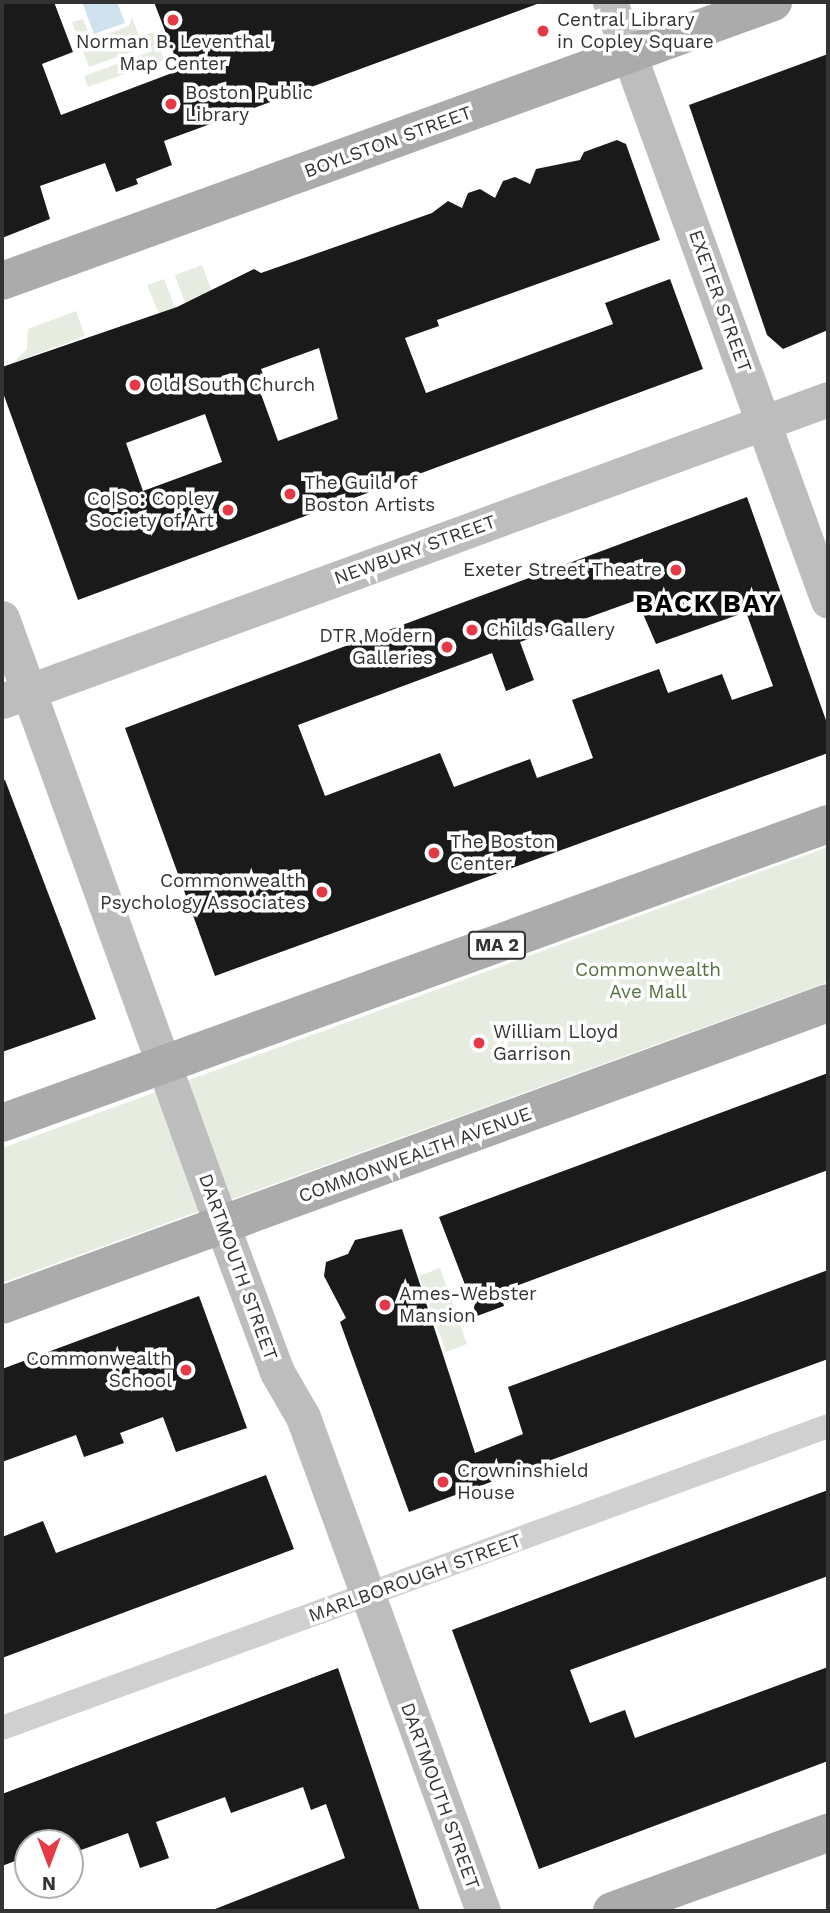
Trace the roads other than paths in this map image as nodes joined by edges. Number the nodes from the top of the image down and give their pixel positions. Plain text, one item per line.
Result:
1 (610, 2) edge
2 (773, 2) edge
3 (629, 55) junction
4 (2, 281) edge
5 (828, 399) edge
6 (764, 421) junction
7 (828, 601) edge
8 (2, 618) edge
9 (14, 697) edge
10 (828, 824) edge
11 (828, 1003) edge
12 (165, 1064) junction
13 (2, 1123) edge
14 (223, 1225) junction
15 (2, 1305) edge
16 (828, 1426) edge
17 (366, 1596) junction
18 (2, 1728) edge
19 (828, 1833) edge
20 (483, 1911) edge
21 (612, 1911) edge

1 - 3 main road, EXETER STREET
2 - 3 main road, BOYLSTON STREET
3 - 4 main road, BOYLSTON STREET
3 - 6 main road, EXETER STREET
5 - 6 main road, NEWBURY STREET
6 - 7 main road, EXETER STREET
6 - 9 main road, NEWBURY STREET
8 - 9 main road, DARTMOUTH STREET
9 - 12 main road, DARTMOUTH STREET
10 - 12 main road, MA 2
11 - 14 main road, COMMONWEALTH AVENUE
12 - 13 main road, MA 2
12 - 14 main road, DARTMOUTH STREET
14 - 15 main road, COMMONWEALTH AVENUE
14 - 17 main road, DARTMOUTH STREET
16 - 17 street, MARLBOROUGH STREET
17 - 18 street, MARLBOROUGH STREET
17 - 20 main road, DARTMOUTH STREET
19 - 21 main road

